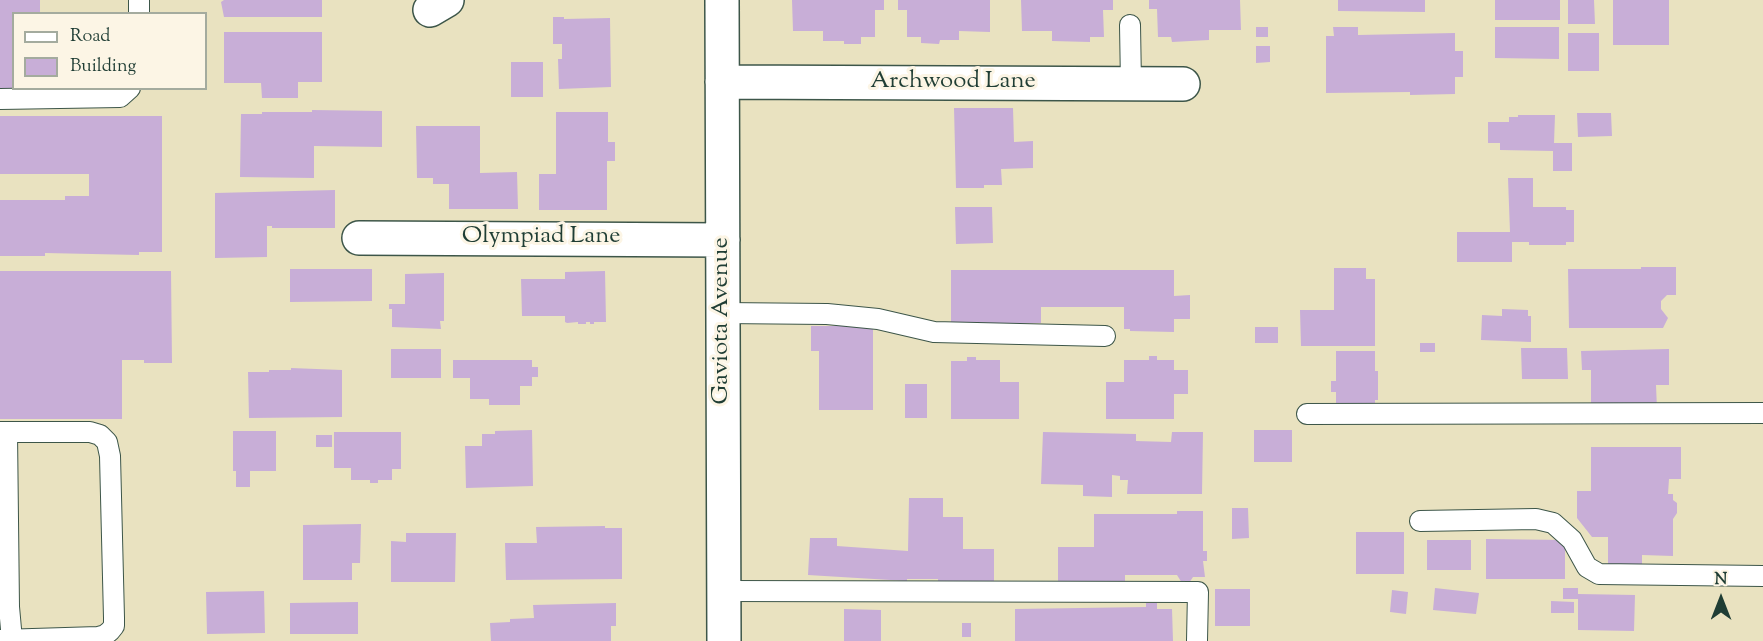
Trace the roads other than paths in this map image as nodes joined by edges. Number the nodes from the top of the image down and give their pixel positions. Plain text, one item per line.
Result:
1 (722, 0) edge
2 (1130, 25) dead end
3 (722, 82) junction
4 (1131, 84) junction
5 (1183, 84) dead end
6 (128, 90) edge
7 (0, 99) edge
8 (359, 238) dead end
9 (723, 240) junction
10 (723, 313) junction
11 (1105, 336) dead end
12 (1763, 413) edge
13 (1307, 414) dead end
14 (3, 432) edge
15 (1420, 520) dead end
16 (1763, 576) edge
17 (724, 591) junction
18 (6, 640) edge
19 (724, 641) edge
20 (1197, 641) edge

1 - 3 street, Gaviota Avenue
2 - 4 lane
3 - 4 street, Archwood Lane
3 - 9 street, Gaviota Avenue
4 - 5 street, Archwood Lane
6 - 7 lane
8 - 9 street, Olympiad Lane
9 - 10 street, Gaviota Avenue
10 - 11 lane
10 - 17 street, Gaviota Avenue
12 - 13 lane
14 - 18 lane
14 - 18 lane
15 - 16 lane
17 - 19 street, Gaviota Avenue
17 - 20 lane

